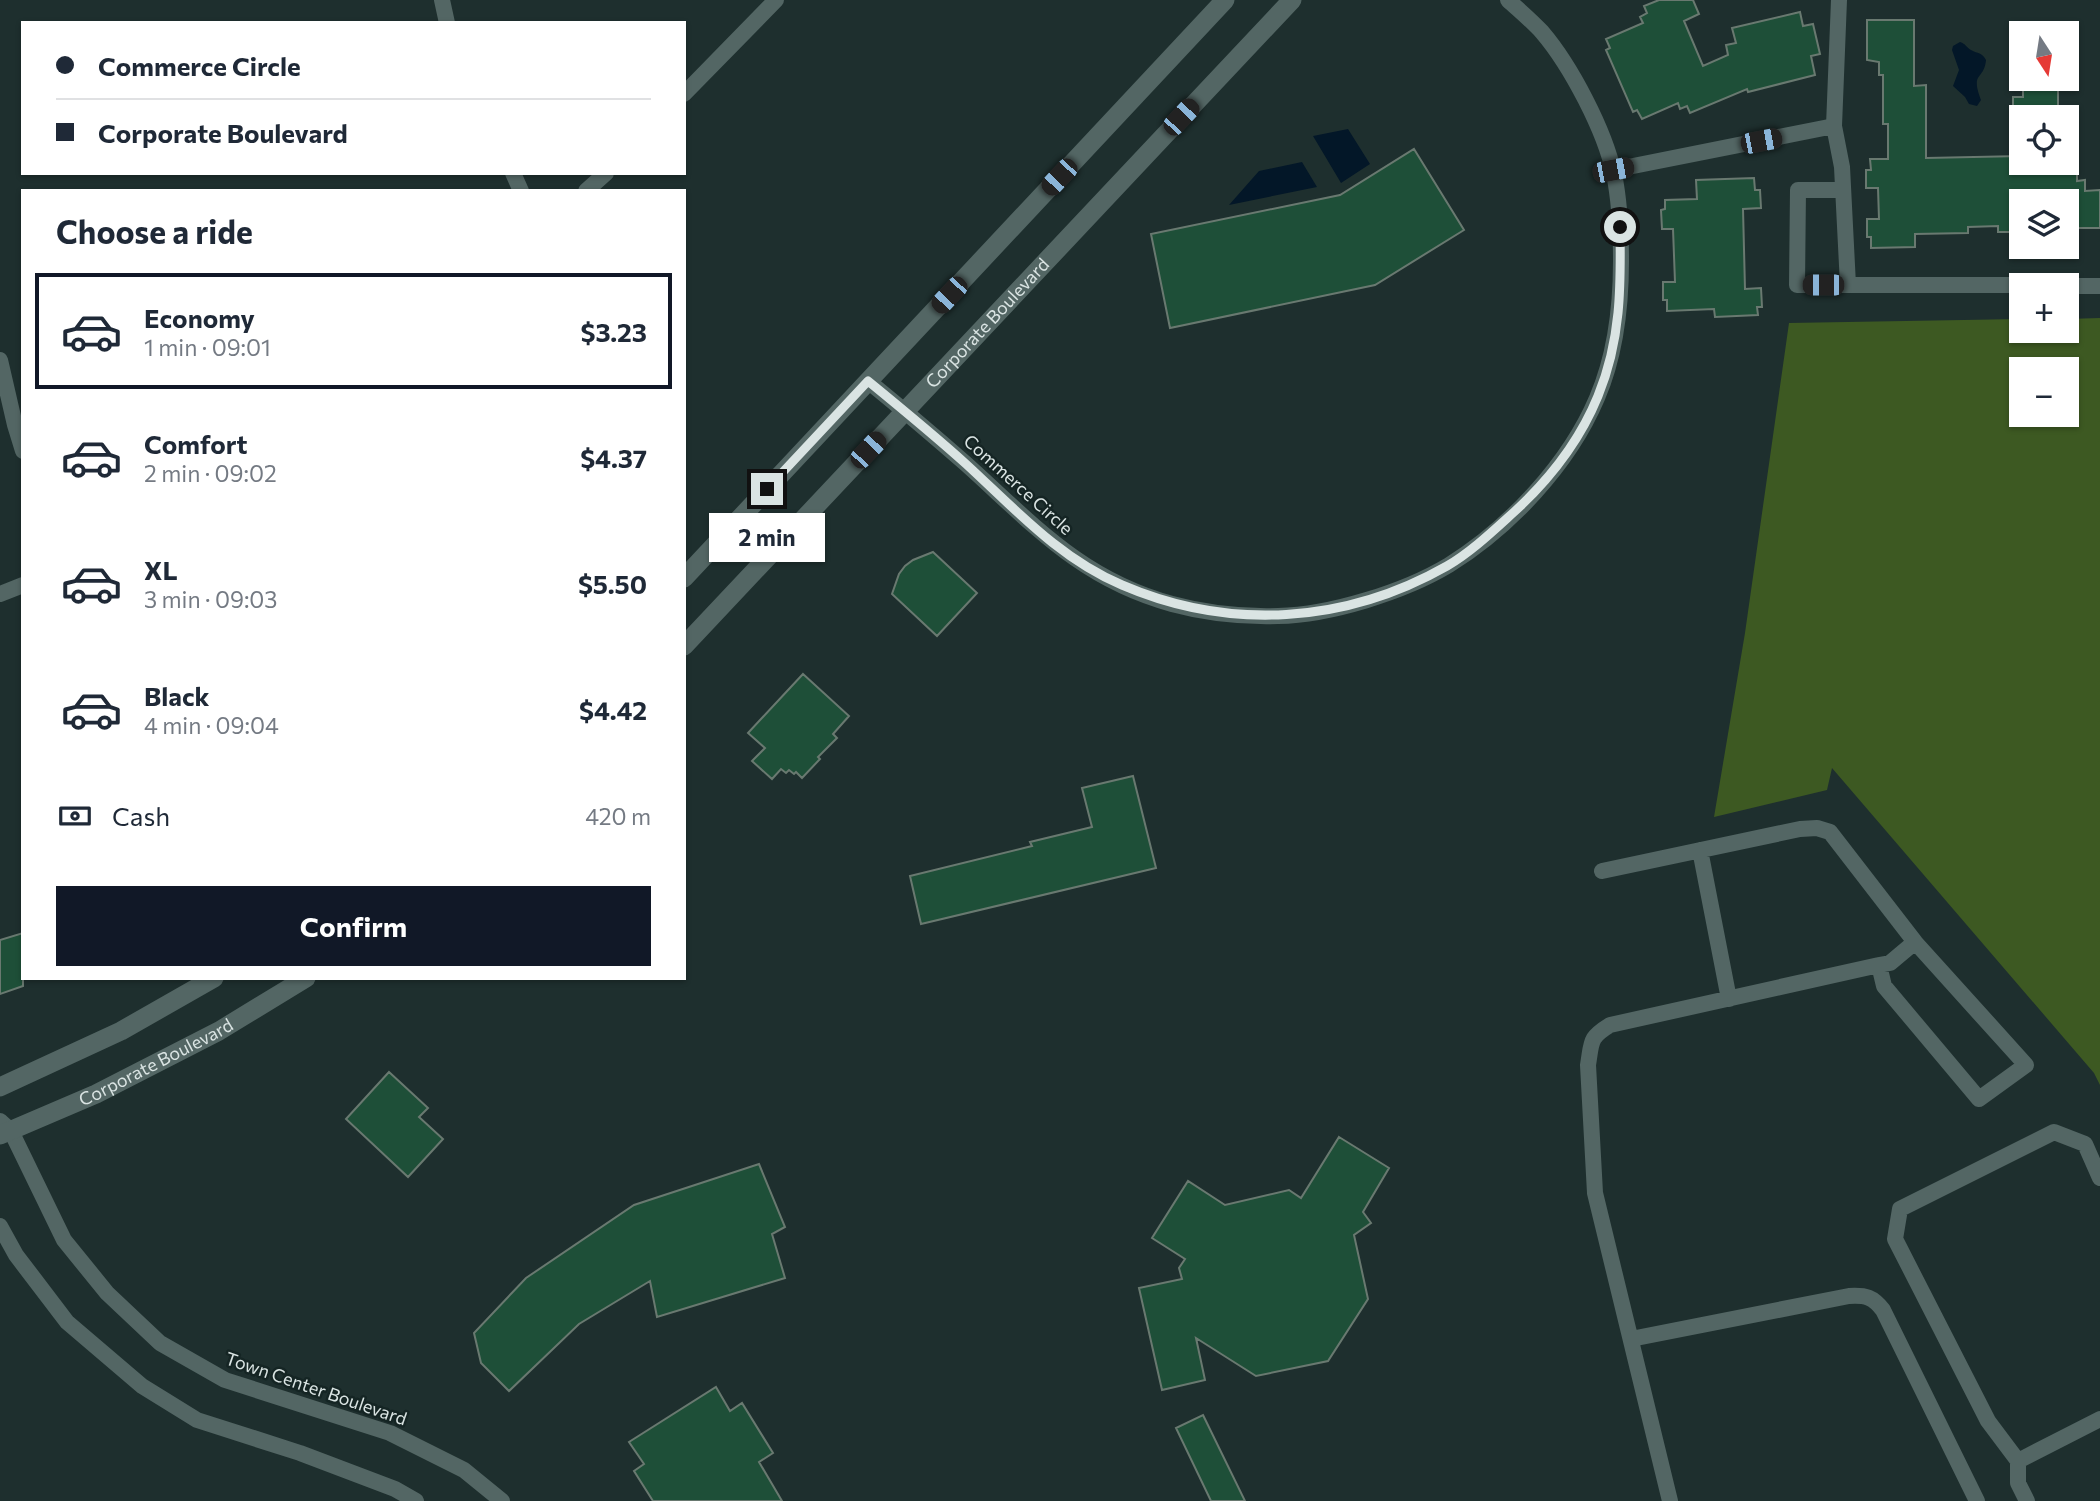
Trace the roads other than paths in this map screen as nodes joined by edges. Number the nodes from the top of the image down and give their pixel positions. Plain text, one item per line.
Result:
1 (442, 0) edge
2 (776, 0) edge
3 (1224, 0) edge
4 (1292, 0) edge
5 (1508, 0) edge
6 (1839, 0) edge
7 (447, 21) edge
8 (686, 91) edge
9 (1835, 126) junction
10 (1613, 170) junction
11 (604, 175) edge
12 (588, 189) edge
13 (1843, 190) junction
14 (1848, 285) junction
15 (2009, 285) edge
16 (2079, 286) edge
17 (2100, 286) edge
18 (0, 360) edge
19 (868, 381) junction
20 (905, 411) junction
21 (21, 444) edge
22 (686, 576) edge
23 (21, 586) edge
24 (0, 594) edge
25 (686, 644) edge
26 (1700, 850) junction
27 (1602, 871) dead end
28 (1915, 942) junction
29 (1879, 965) junction
30 (210, 980) edge
31 (303, 980) edge
32 (1729, 999) junction
33 (0, 1087) edge
34 (4, 1129) edge
35 (2100, 1178) edge
36 (0, 1226) edge
37 (1631, 1339) junction
38 (2100, 1419) edge
39 (2018, 1461) junction
40 (483, 1495) edge
41 (416, 1501) edge
42 (502, 1501) edge
43 (1670, 1501) edge
44 (1977, 1501) edge
45 (2027, 1501) edge

1 - 7 street
2 - 8 street
3 - 19 street
4 - 20 street, Corporate Boulevard
5 - 10 street, Commerce Circle
6 - 9 street
9 - 10 street
9 - 13 street
10 - 20 street, Commerce Circle
11 - 12 street
13 - 14 street
13 - 14 street
14 - 15 street
16 - 17 street
18 - 21 street
19 - 20 street, Commerce Circle
19 - 22 street
20 - 25 street, Corporate Boulevard
23 - 24 street
26 - 27 street
26 - 28 street
26 - 32 street
28 - 29 street
28 - 29 street
29 - 32 street
30 - 33 street
31 - 34 street, Corporate Boulevard
32 - 37 street
34 - 40 street, Town Center Boulevard
35 - 39 street
36 - 41 street
37 - 43 street
37 - 44 street
38 - 39 street
39 - 45 street
40 - 42 street, Town Center Boulevard

